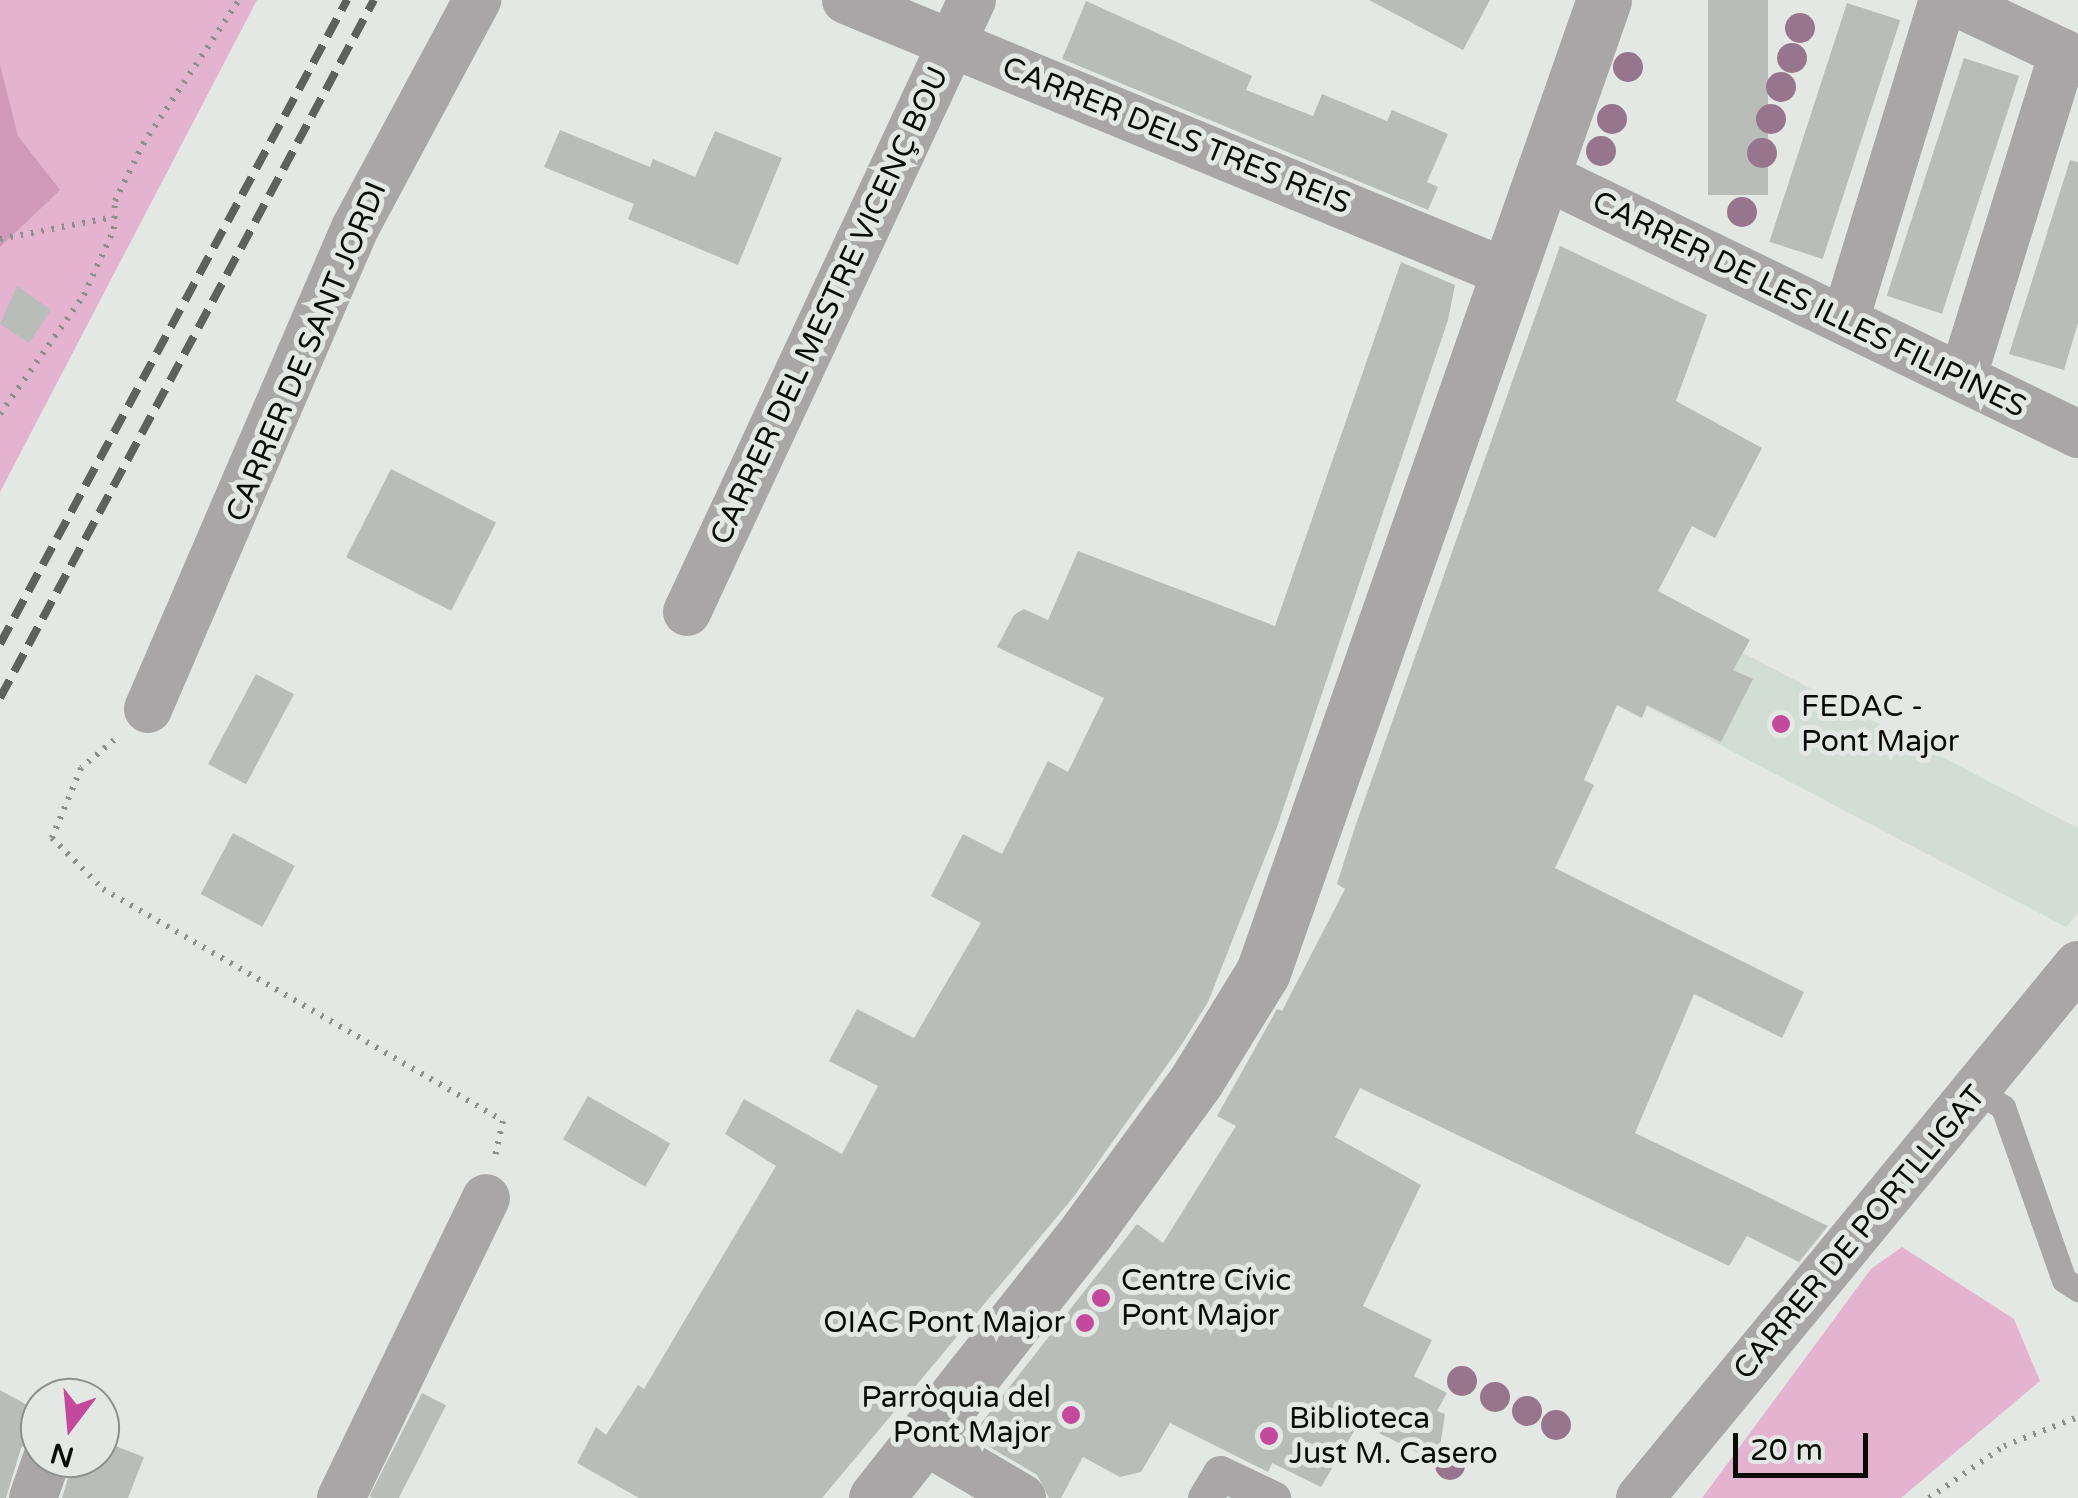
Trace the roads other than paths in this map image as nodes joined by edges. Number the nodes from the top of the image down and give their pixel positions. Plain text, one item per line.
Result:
1 (477, 0) edge
2 (846, 0) edge
3 (972, 0) edge
4 (1604, 0) edge
5 (1943, 0) edge
6 (1952, 0) edge
7 (2003, 11) edge
8 (952, 44) junction
9 (2070, 57) edge
10 (1541, 174) junction
11 (1506, 272) junction
12 (1846, 317) junction
13 (1964, 376) junction
14 (2078, 434) edge
15 (687, 612) dead end
16 (148, 709) road end
17 (2078, 965) edge
18 (1978, 1091) junction
19 (486, 1198) road end
20 (2078, 1289) edge
21 (922, 1440) junction
22 (341, 1498) edge
23 (876, 1498) edge
24 (1022, 1498) edge
25 (1205, 1498) edge
26 (1273, 1498) edge
27 (1640, 1498) edge

1 - 16 street, CARRER DE SANT JORDI
2 - 8 street, CARRER DELS TRES REIS
3 - 8 street, CARRER DEL MESTRE VICENÇ BOU
4 - 10 street
5 - 12 street
6 - 7 street
7 - 9 street
8 - 11 street, CARRER DELS TRES REIS
8 - 15 street, CARRER DEL MESTRE VICENÇ BOU
9 - 13 street
10 - 11 street
10 - 12 street, CARRER DE LES ILLES FILIPINES
11 - 21 street
12 - 13 street, CARRER DE LES ILLES FILIPINES
13 - 14 street, CARRER DE LES ILLES FILIPINES
17 - 18 street, CARRER DE PORTLLIGAT
18 - 20 lane
18 - 27 street, CARRER DE PORTLLIGAT
19 - 22 street
21 - 23 street
21 - 24 street
25 - 26 street

